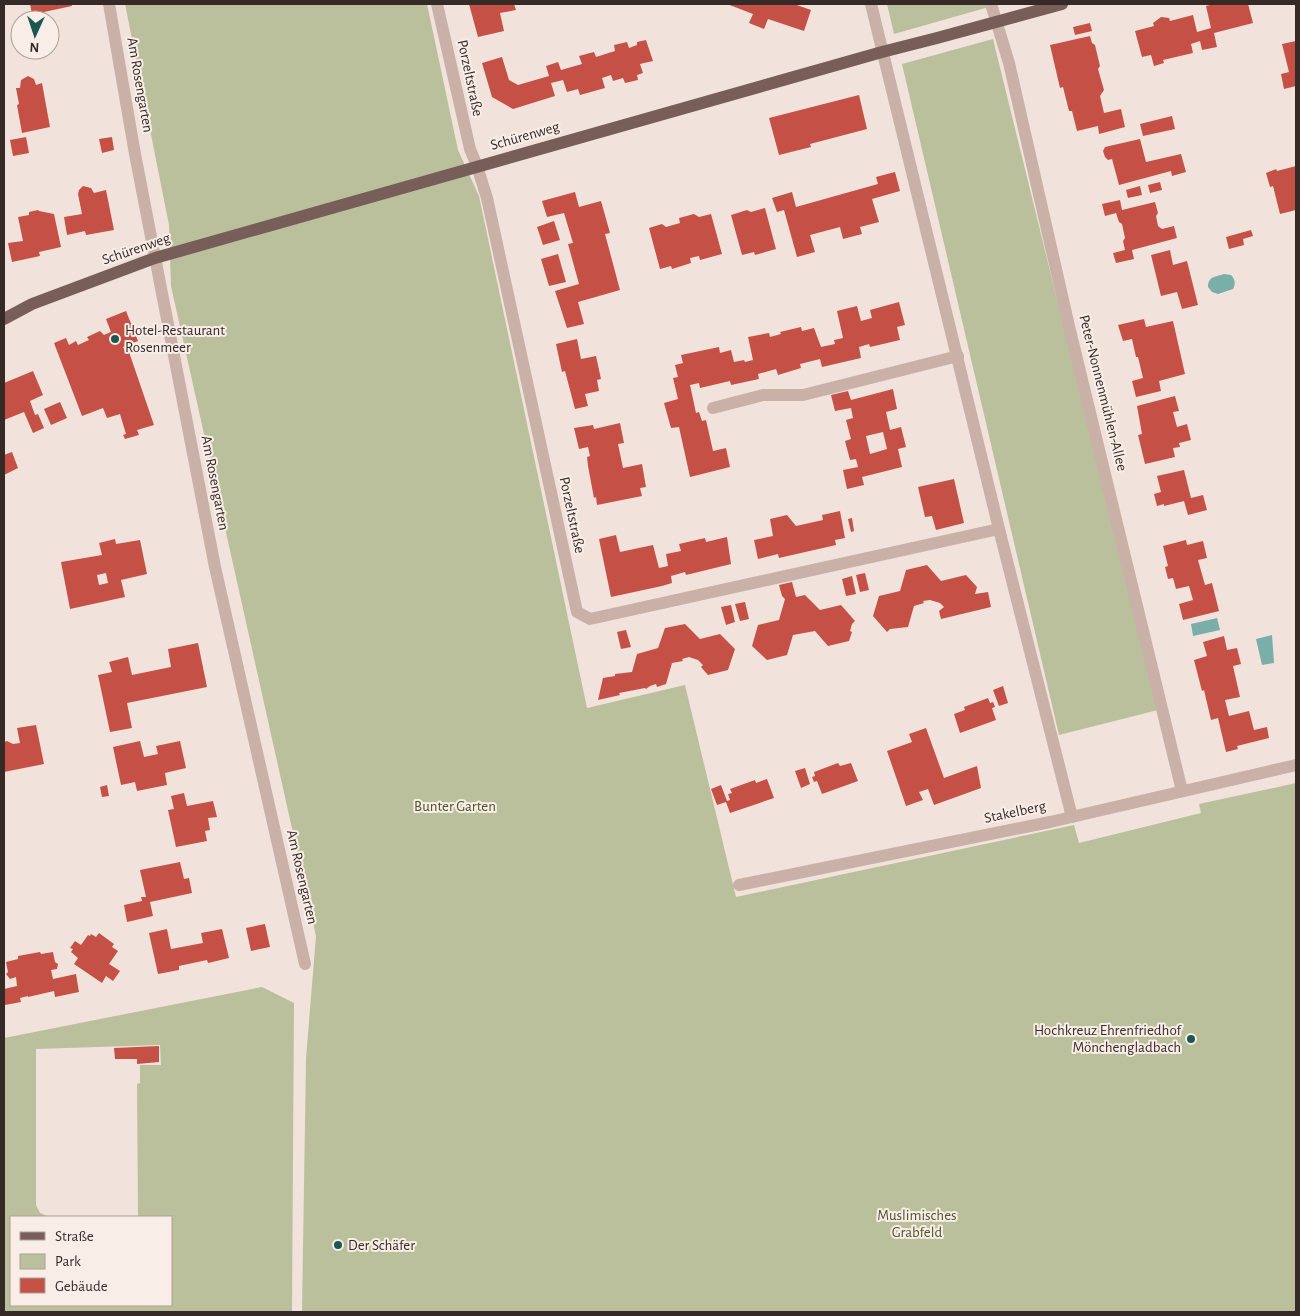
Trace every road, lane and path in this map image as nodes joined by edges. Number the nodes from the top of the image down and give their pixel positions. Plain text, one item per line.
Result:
1 (109, 4) edge
2 (437, 4) edge
3 (871, 4) edge
4 (991, 4) edge
5 (1062, 4) edge
6 (997, 22) junction
7 (882, 52) junction
8 (477, 166) junction
9 (155, 258) junction
10 (4, 319) edge
11 (958, 356) junction
12 (713, 408) dead end
13 (999, 528) junction
14 (1296, 765) edge
15 (1182, 791) junction
16 (1072, 817) junction
17 (739, 885) dead end
18 (306, 964) dead end

1 - 9 street, Am Rosengarten
2 - 8 street, Porzeltstraße
3 - 7 street
4 - 6 street, Peter-Nonnenmühlen-Allee
5 - 6 main road, Schürenweg
6 - 7 main road, Schürenweg
6 - 15 street, Peter-Nonnenmühlen-Allee
7 - 8 main road, Schürenweg
7 - 11 street
8 - 9 main road, Schürenweg
8 - 13 street, Porzeltstraße
9 - 10 main road, Schürenweg
9 - 18 street, Am Rosengarten
11 - 12 street
11 - 13 street
13 - 16 street
14 - 15 street, Stakelberg
15 - 16 street, Stakelberg
16 - 17 street, Stakelberg

